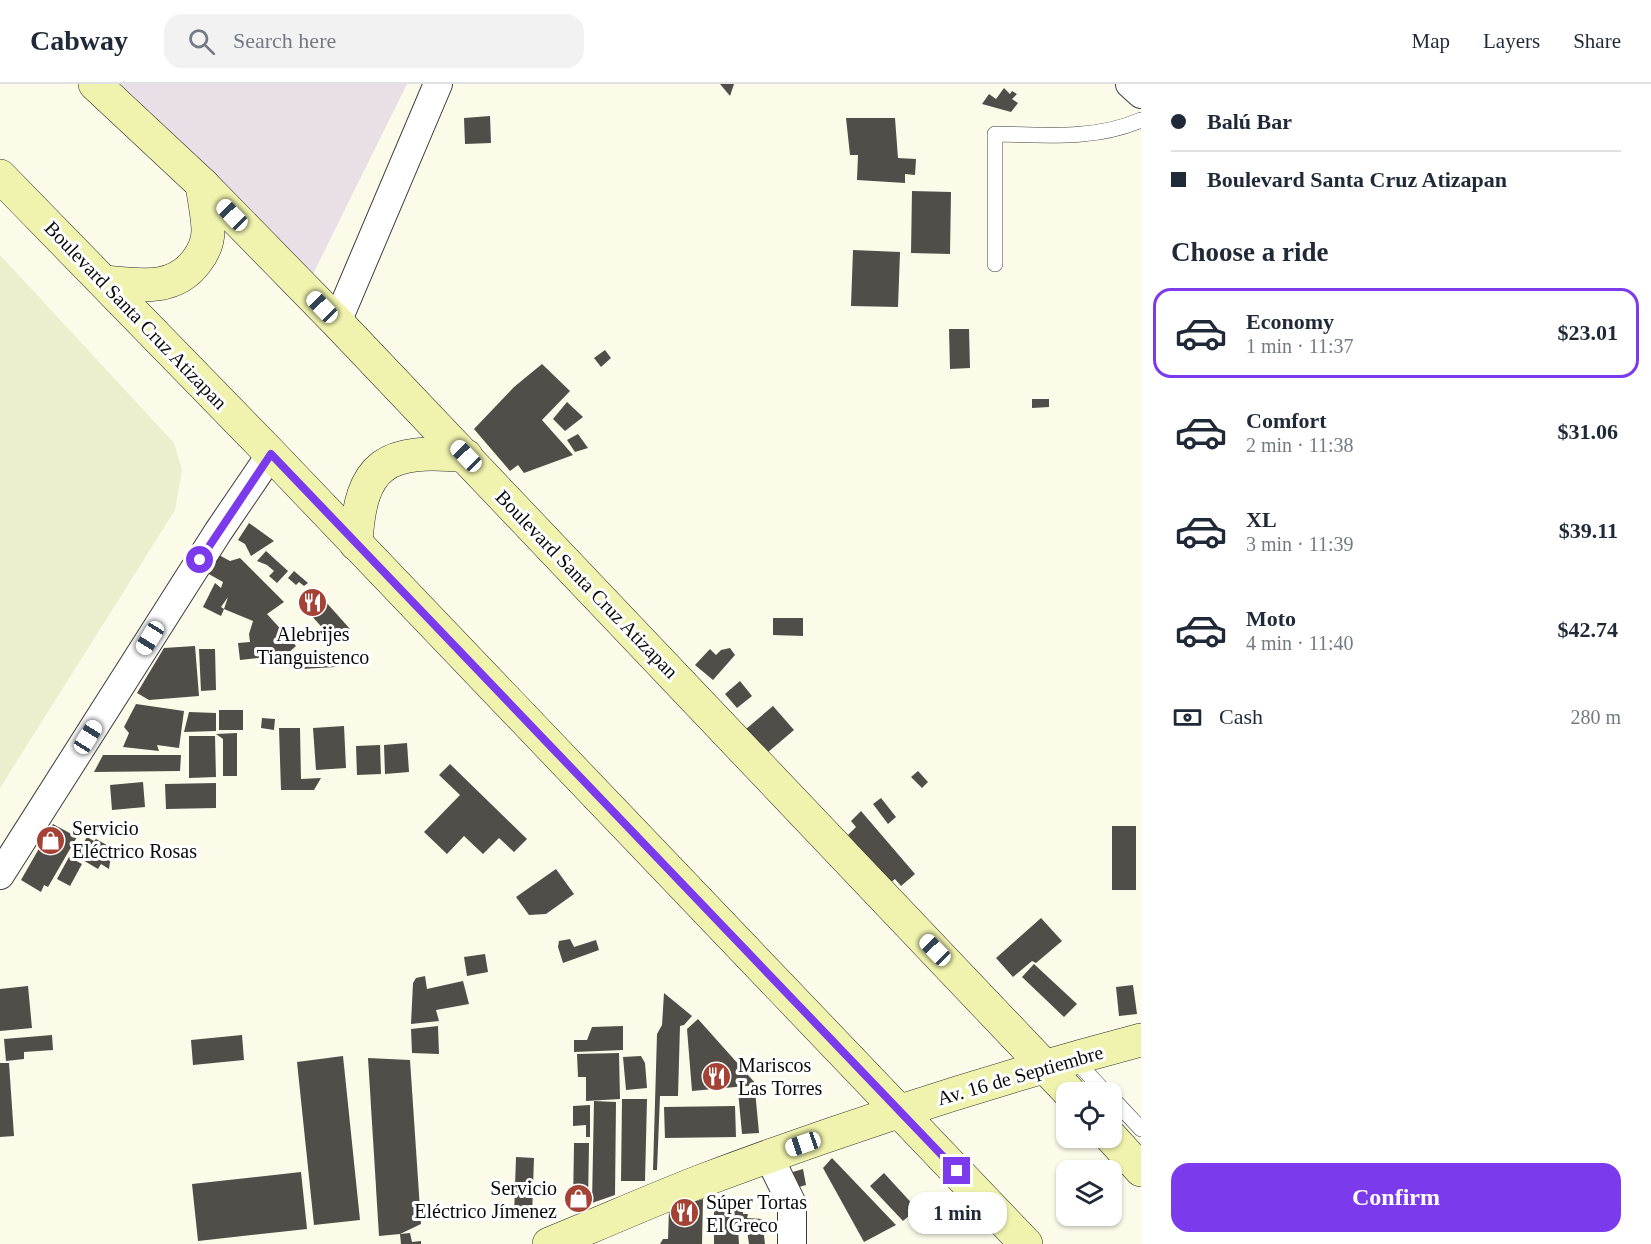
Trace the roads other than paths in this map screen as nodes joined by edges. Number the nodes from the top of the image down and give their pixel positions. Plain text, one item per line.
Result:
1 (95, 84) edge
2 (438, 84) edge
3 (1130, 84) edge
4 (1141, 94) edge
5 (1141, 120) edge
6 (0, 176) edge
7 (202, 184) junction
8 (995, 264) dead end
9 (105, 282) junction
10 (337, 322) junction
11 (271, 454) junction
12 (466, 456) junction
13 (356, 544) junction
14 (0, 875) edge
15 (1141, 1040) edge
16 (1059, 1062) junction
17 (1066, 1082) edge
18 (1090, 1082) edge
19 (1122, 1109) edge
20 (899, 1111) junction
21 (1141, 1129) edge
22 (1121, 1148) edge
23 (769, 1157) junction
24 (1141, 1170) edge
25 (792, 1204) junction
26 (597, 1234) edge
27 (549, 1244) edge
28 (792, 1244) edge
29 (812, 1244) edge
30 (1026, 1244) edge

1 - 7 main road, Boulevard Santa Cruz Atizapan
2 - 10 street
3 - 4 street
5 - 8 lane
6 - 9 main road, Boulevard Santa Cruz Atizapan
7 - 9 main road
7 - 10 main road, Boulevard Santa Cruz Atizapan
9 - 11 main road, Boulevard Santa Cruz Atizapan
10 - 12 main road, Boulevard Santa Cruz Atizapan
11 - 13 main road, Boulevard Santa Cruz Atizapan
11 - 14 street
12 - 13 main road
12 - 16 main road, Boulevard Santa Cruz Atizapan
13 - 20 main road
15 - 16 main road, Av. 16 de Septiembre
16 - 17 main road, Boulevard Santa Cruz Atizapan
16 - 18 lane
16 - 20 main road, Av. 16 de Septiembre
19 - 21 lane
20 - 23 main road, Av. 16 de Septiembre
20 - 30 main road
22 - 24 main road
23 - 25 street
23 - 26 main road, Av. 16 de Septiembre
25 - 28 street
25 - 29 street
26 - 27 main road, Av. 16 de Septiembre

